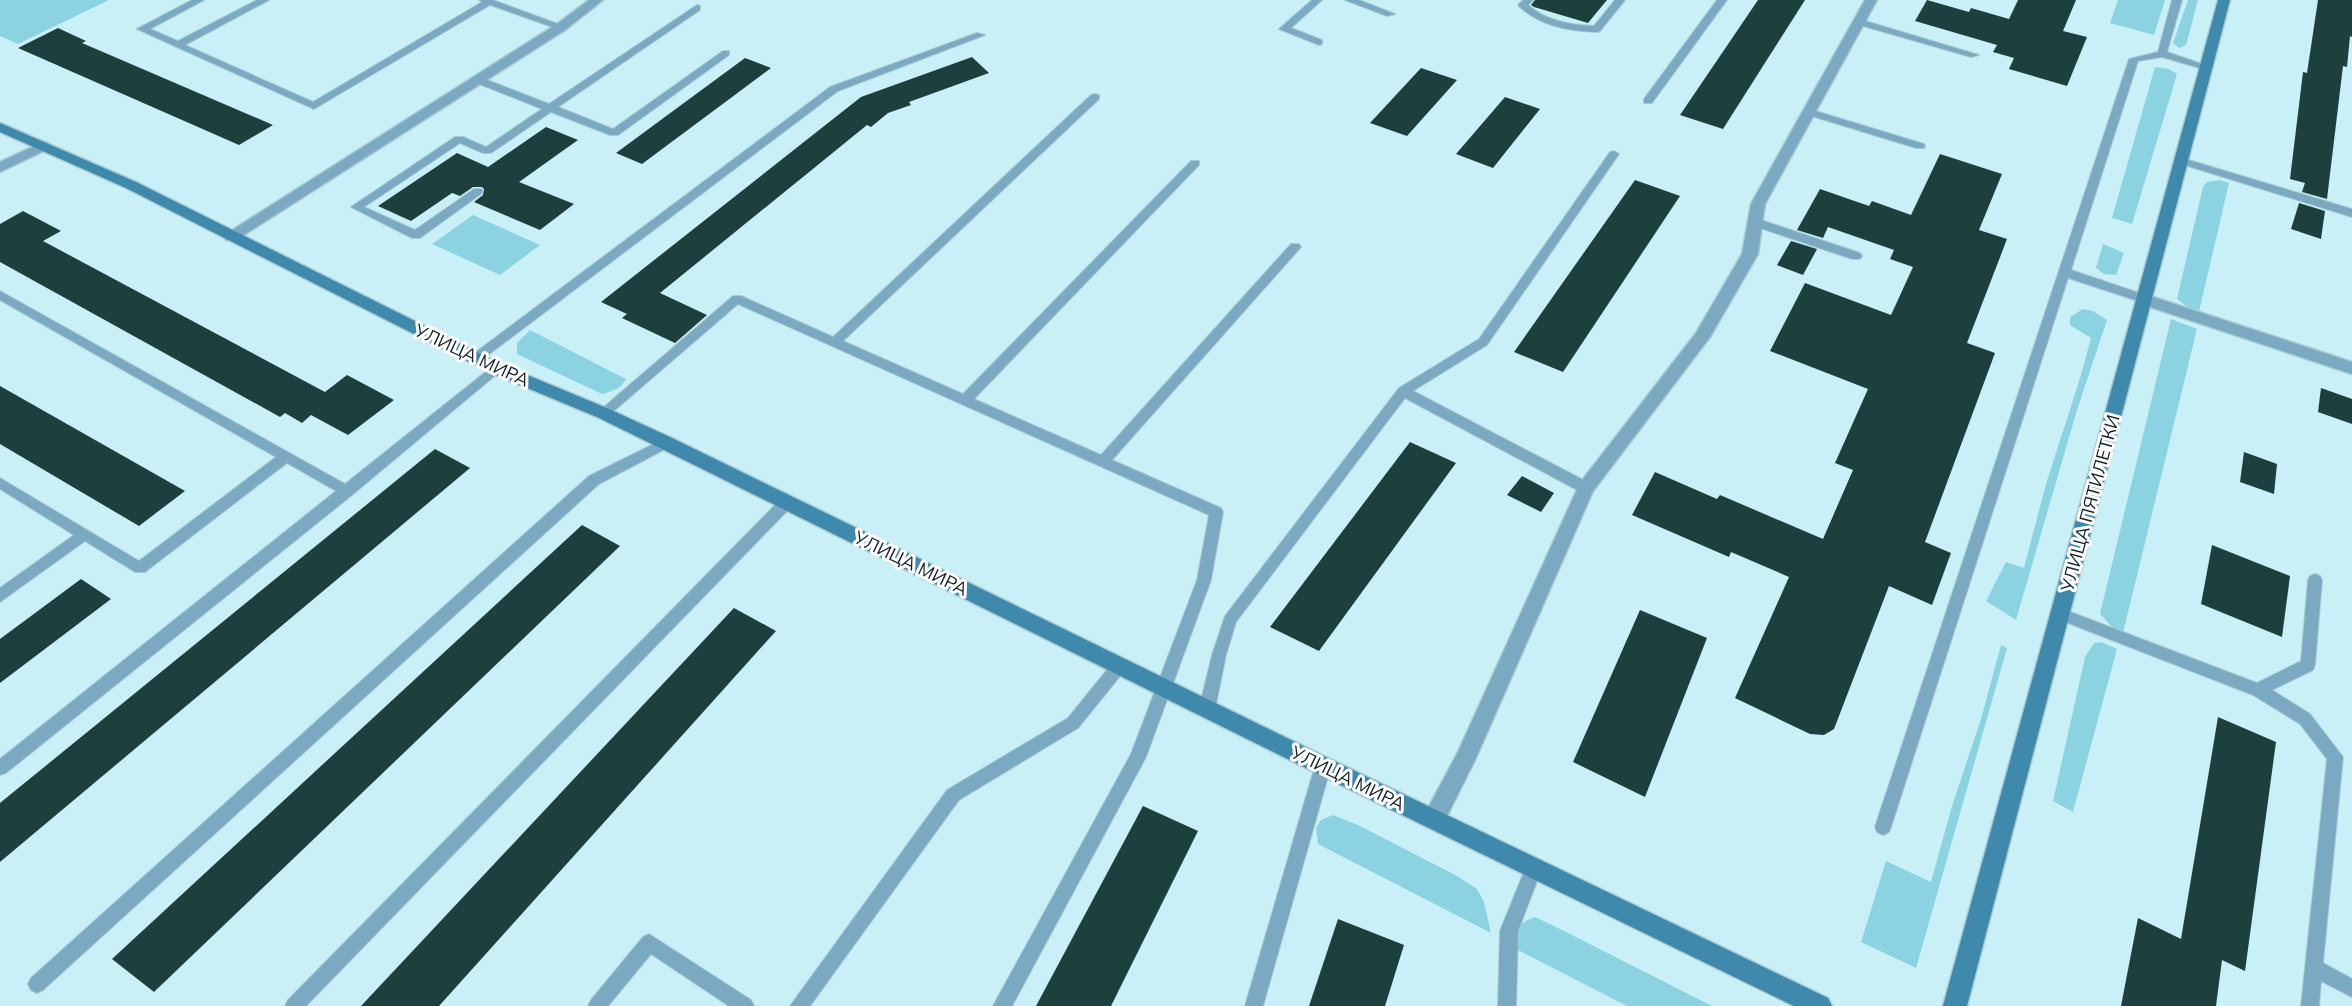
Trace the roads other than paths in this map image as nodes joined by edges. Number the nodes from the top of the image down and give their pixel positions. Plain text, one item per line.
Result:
1 (199, 0) edge
2 (264, 0) edge
3 (597, 0) edge
4 (1317, 0) edge
5 (1350, 0) edge
6 (1528, 0) edge
7 (1620, 0) edge
8 (1722, 0) edge
9 (1871, 0) edge
10 (2177, 0) edge
11 (2224, 0) edge
12 (487, 1) edge
13 (697, 8) dead end
14 (1390, 14) dead end
15 (1859, 22) junction
16 (561, 27) junction
17 (980, 35) dead end
18 (1319, 42) dead end
19 (178, 45) junction
20 (726, 53) dead end
21 (2163, 54) junction
22 (1974, 55) dead end
23 (2206, 67) junction
24 (478, 80) junction
25 (1095, 97) dead end
26 (1648, 101) dead end
27 (550, 108) junction
28 (1809, 112) junction
29 (0, 127) edge
30 (43, 146) junction
31 (1920, 146) dead end
32 (1614, 153) dead end
33 (2182, 161) junction
34 (1195, 163) dead end
35 (0, 168) edge
36 (478, 191) dead end
37 (2352, 213) edge
38 (1755, 222) junction
39 (231, 237) junction
40 (1295, 247) dead end
41 (1856, 256) dead end
42 (2066, 273) junction
43 (0, 295) edge
44 (2144, 299) junction
45 (835, 342) junction
46 (476, 358) junction
47 (2352, 368) edge
48 (497, 369) junction
49 (1403, 391) junction
50 (964, 400) junction
51 (603, 413) junction
52 (666, 443) junction
53 (286, 457) junction
54 (1103, 462) junction
55 (0, 483) edge
56 (1586, 488) junction
57 (346, 491) junction
58 (787, 502) junction
59 (85, 534) junction
60 (2315, 580) dead end
61 (0, 596) edge
62 (2060, 614) junction
63 (1120, 665) junction
64 (1164, 687) junction
65 (2258, 690) junction
66 (1207, 709) junction
67 (1323, 766) junction
68 (0, 768) edge
69 (1434, 819) junction
70 (1883, 827) dead end
71 (1534, 868) junction
72 (2314, 968) junction
73 (37, 984) dead end
74 (2352, 988) edge
75 (294, 1006) edge
76 (597, 1006) edge
77 (745, 1006) edge
78 (799, 1006) edge
79 (1002, 1006) edge
80 (1254, 1006) edge
81 (1507, 1006) edge
82 (1820, 1006) edge
83 (1955, 1006) edge
84 (2310, 1006) edge

1 - 19 lane
2 - 19 lane
3 - 16 street
4 - 18 lane
5 - 14 lane
6 - 7 lane
8 - 26 lane
9 - 15 street
10 - 21 lane
11 - 23 main road, УЛИЦА ПЯТИЛЕТКИ
12 - 16 lane
12 - 19 lane
13 - 27 lane
15 - 22 lane
15 - 28 street
16 - 24 street
17 - 46 lane
20 - 27 lane
21 - 23 lane
21 - 42 lane
23 - 33 main road, УЛИЦА ПЯТИЛЕТКИ
24 - 27 lane
24 - 39 street
25 - 45 lane
27 - 36 lane
28 - 31 lane
28 - 38 street
29 - 30 main road, УЛИЦА МИРА
30 - 35 street
30 - 39 main road, УЛИЦА МИРА
32 - 49 lane
33 - 37 lane
33 - 44 main road, УЛИЦА ПЯТИЛЕТКИ
34 - 50 lane
38 - 41 lane
38 - 56 street
39 - 46 main road, УЛИЦА МИРА
40 - 54 lane
42 - 44 lane
42 - 70 lane
43 - 53 lane
44 - 47 street
44 - 62 main road, УЛИЦА ПЯТИЛЕТКИ
45 - 50 lane
45 - 51 lane
46 - 48 main road, УЛИЦА МИРА
48 - 51 main road, УЛИЦА МИРА
48 - 57 lane
49 - 56 lane
49 - 66 lane
50 - 54 lane
51 - 52 main road, УЛИЦА МИРА
52 - 58 main road, УЛИЦА МИРА
52 - 73 lane
53 - 57 lane
53 - 59 lane
54 - 64 lane
55 - 59 lane
56 - 69 street
57 - 68 lane
58 - 63 main road, УЛИЦА МИРА
58 - 75 lane
59 - 61 lane
60 - 65 lane
62 - 65 lane
62 - 83 main road, УЛИЦА ПЯТИЛЕТКИ
63 - 64 main road, УЛИЦА МИРА
63 - 78 lane
64 - 66 main road, УЛИЦА МИРА
64 - 79 lane
65 - 72 lane
66 - 67 main road, УЛИЦА МИРА
67 - 69 main road, УЛИЦА МИРА
67 - 80 lane
69 - 71 main road, УЛИЦА МИРА
71 - 81 lane
71 - 82 main road, УЛИЦА МИРА
72 - 74 lane
72 - 84 lane
76 - 77 lane

